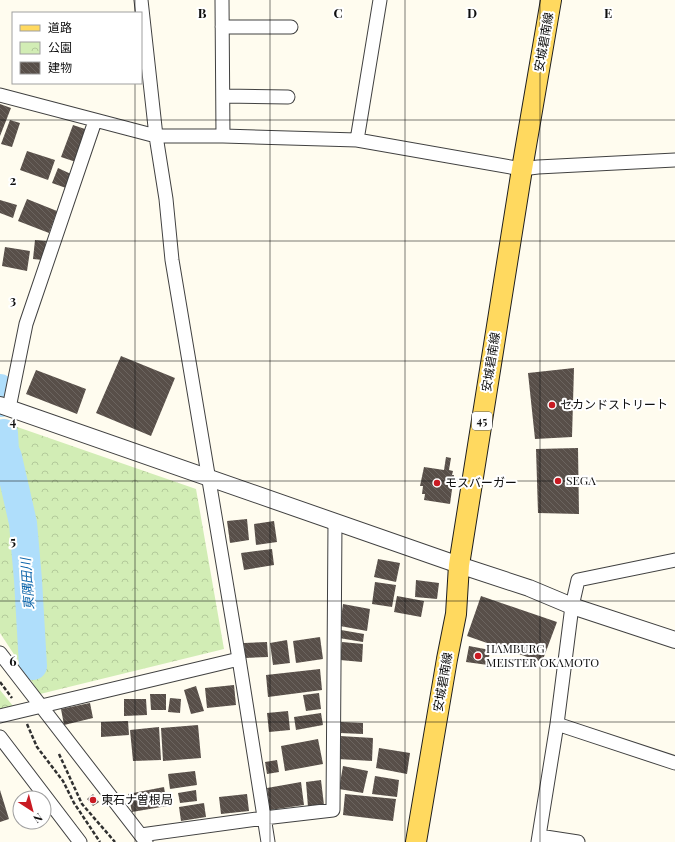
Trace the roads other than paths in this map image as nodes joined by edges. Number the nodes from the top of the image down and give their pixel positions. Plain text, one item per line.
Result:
1 (141, 0) edge
2 (222, 0) edge
3 (380, 0) edge
4 (551, 0) edge
5 (222, 27) junction
6 (291, 27) dead end
7 (0, 95) edge
8 (222, 96) junction
9 (288, 97) dead end
10 (95, 121) junction
11 (156, 136) junction
12 (223, 136) junction
13 (356, 140) junction
14 (675, 160) edge
15 (522, 170) junction
16 (5, 406) edge
17 (209, 478) junction
18 (335, 522) junction
19 (675, 560) edge
20 (459, 565) junction
21 (572, 606) junction
22 (675, 640) edge
23 (0, 653) edge
24 (239, 659) junction
25 (40, 706) junction
26 (0, 716) edge
27 (557, 724) junction
28 (0, 737) edge
29 (675, 763) edge
30 (264, 818) junction
31 (143, 839) edge
32 (539, 839) edge
33 (80, 842) edge
34 (268, 842) edge
35 (416, 842) edge
36 (578, 842) edge

1 - 11 street
2 - 5 street
3 - 13 street
4 - 15 main road, 安城碧南線 / 45
5 - 6 street
5 - 8 street
7 - 10 street
8 - 9 street
8 - 12 street
10 - 11 street
10 - 16 street
11 - 12 street
11 - 17 street
12 - 13 street
13 - 15 street
14 - 15 street
15 - 20 main road, 安城碧南線 / 45
16 - 17 street
17 - 18 street
17 - 24 street
18 - 20 street
18 - 30 street
19 - 21 street
20 - 21 street
20 - 35 main road, 安城碧南線 / 45
21 - 22 street
21 - 27 street
23 - 25 street
24 - 25 street
24 - 30 street
25 - 26 street
25 - 31 street
27 - 29 street
27 - 32 street
28 - 33 street
30 - 31 street
30 - 34 street
32 - 36 street

